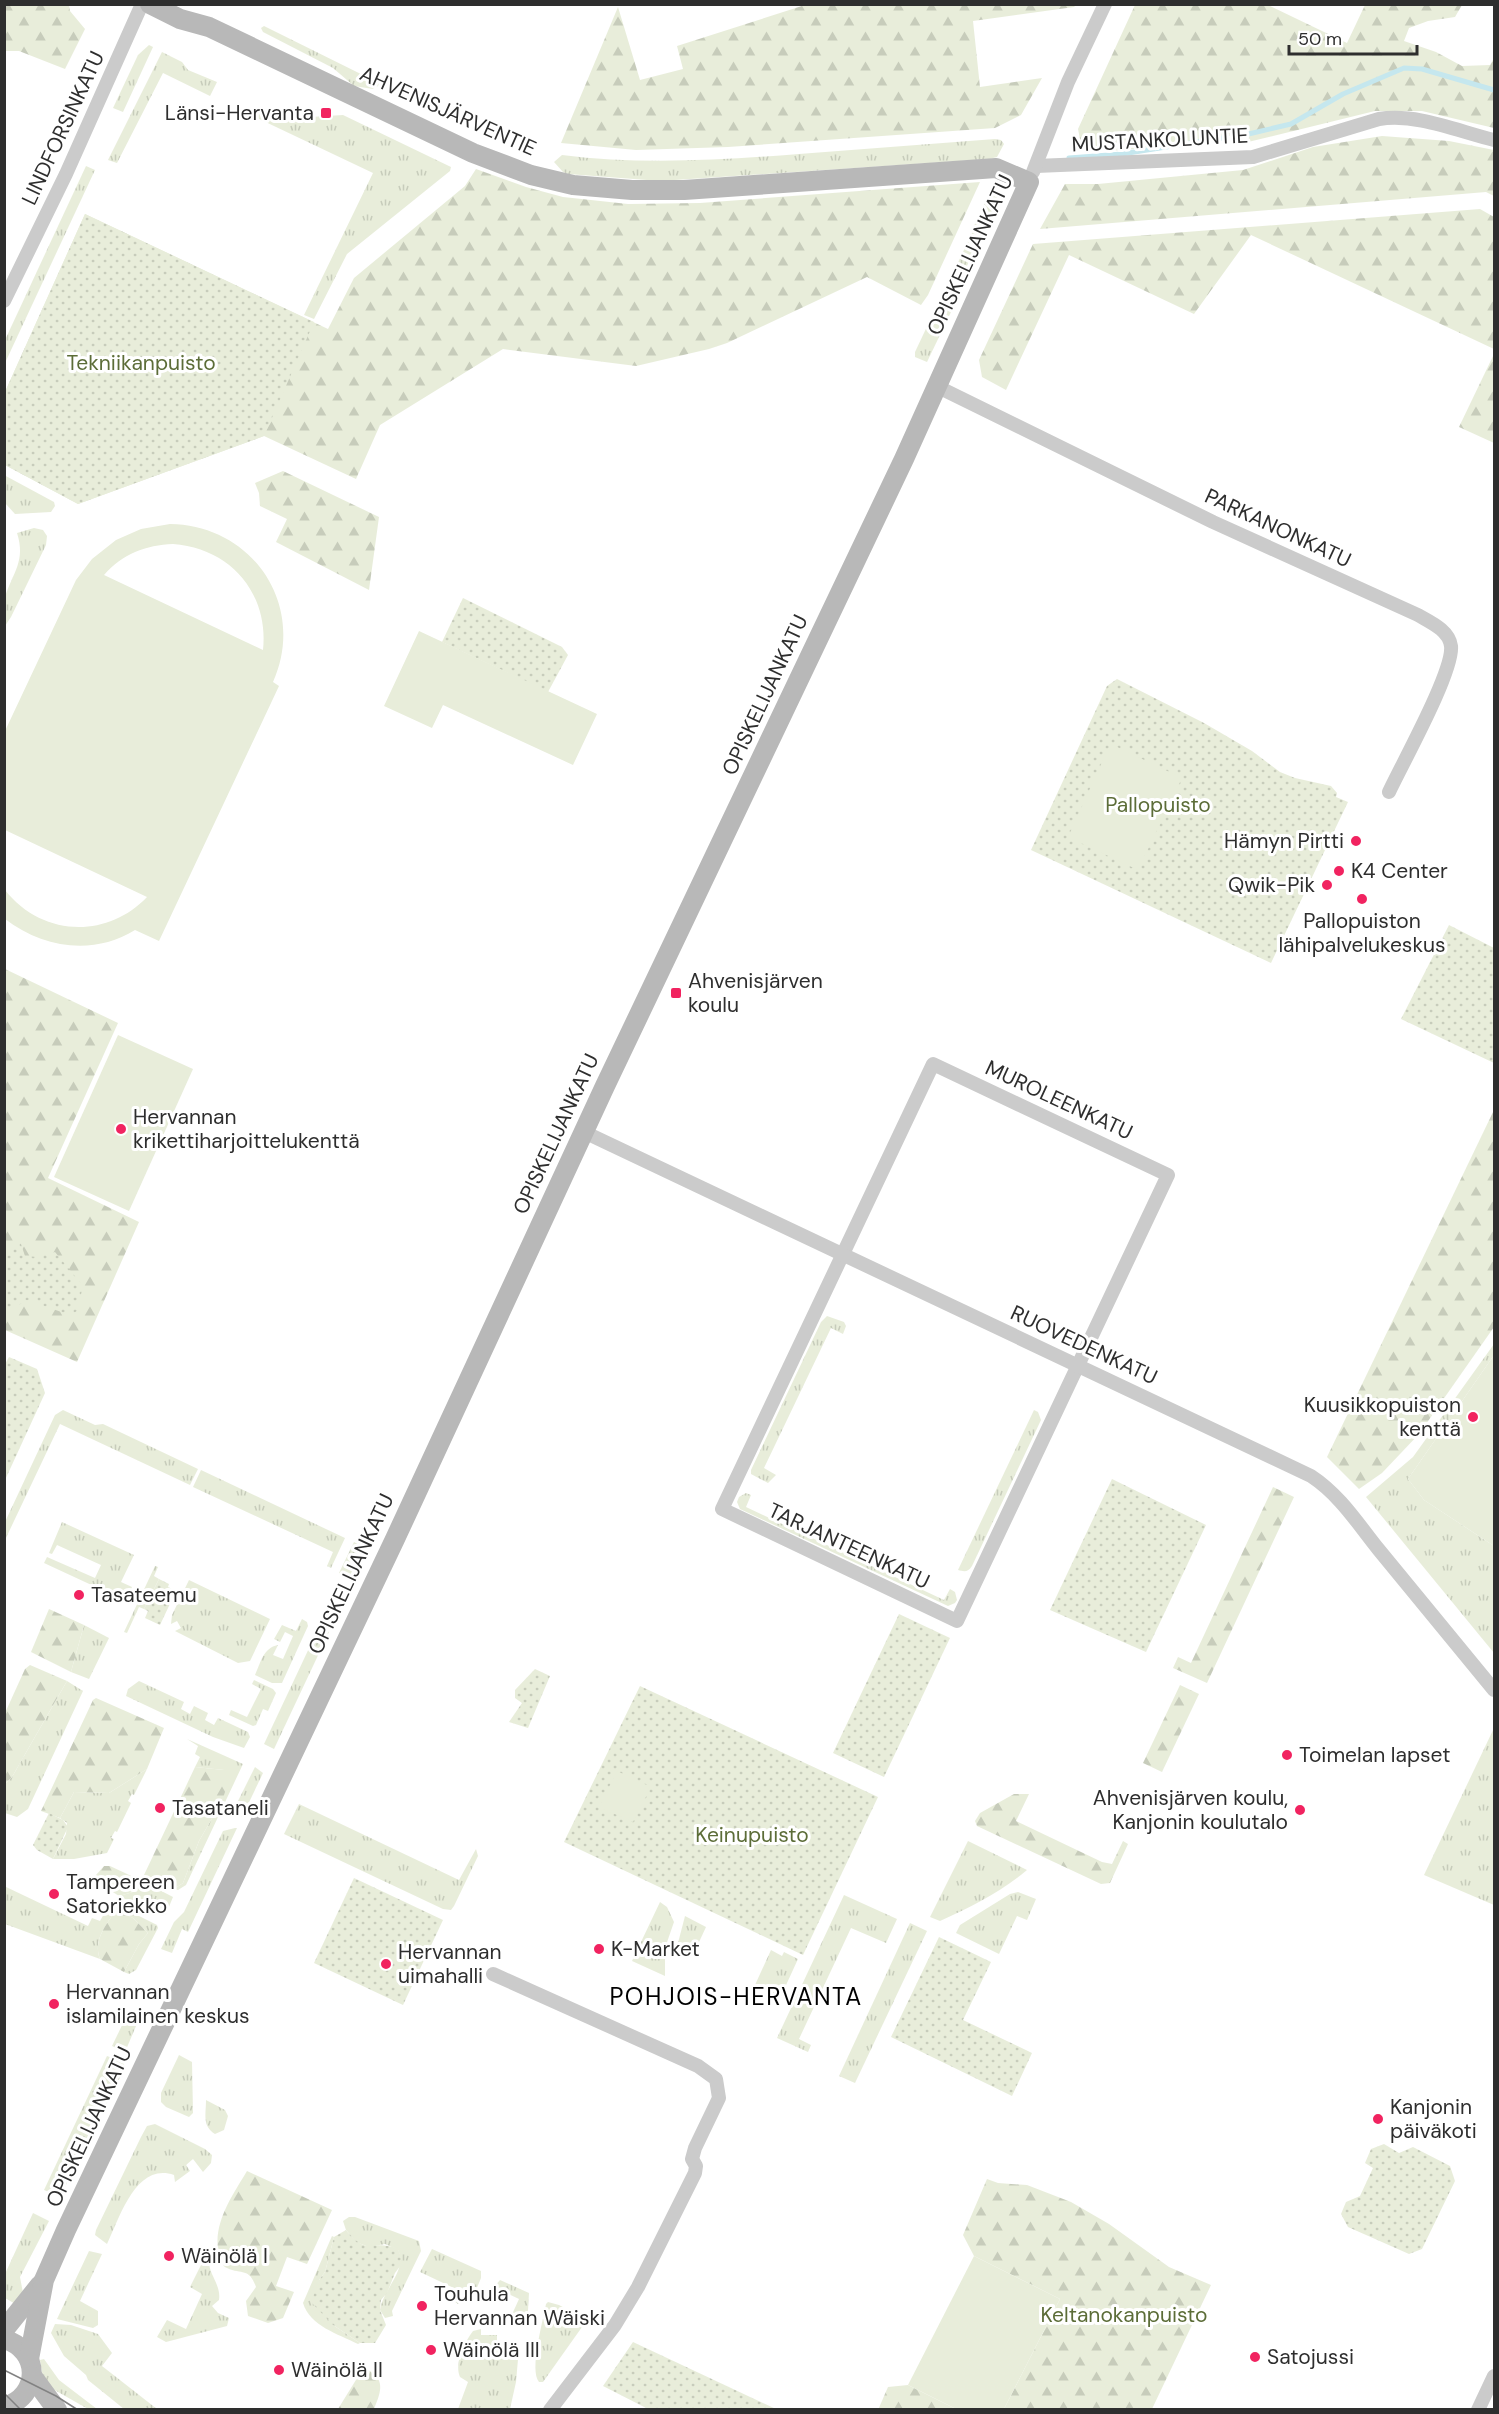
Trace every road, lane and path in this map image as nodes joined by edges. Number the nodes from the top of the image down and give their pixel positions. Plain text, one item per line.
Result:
1 (142, 4) edge
2 (150, 4) edge
3 (1105, 4) edge
4 (1494, 140) edge
5 (1033, 174) junction
6 (4, 301) edge
7 (936, 386) junction
8 (1389, 792) dead end
9 (585, 1132) junction
10 (842, 1255) junction
11 (1078, 1366) junction
12 (1494, 1690) edge
13 (493, 1974) dead end
14 (44, 2280) junction
15 (4, 2330) edge
16 (4, 2340) edge
17 (31, 2367) junction
18 (1494, 2376) edge
19 (14, 2407) edge
20 (57, 2409) edge
21 (550, 2409) edge
22 (1478, 2409) edge

1 - 6 street, LINDFORSINKATU
2 - 5 main road, AHVENISJÄRVENTIE
3 - 5 street, OPISKELIJANKATU
4 - 5 street, MUSTANKOLUNTIE
5 - 7 main road, OPISKELIJANKATU
7 - 8 street, PARKANONKATU
7 - 9 main road, OPISKELIJANKATU
9 - 10 street, RUOVEDENKATU
9 - 14 main road, OPISKELIJANKATU
10 - 11 street, RUOVEDENKATU
10 - 11 street, MUROLEENKATU
10 - 11 street, TARJANTEENKATU
11 - 12 street, RUOVEDENKATU
13 - 21 street
14 - 15 main road, OPISKELIJANKATU
14 - 17 main road, OPISKELIJANKATU
16 - 17 main road
17 - 19 main road
17 - 20 main road
18 - 22 street

